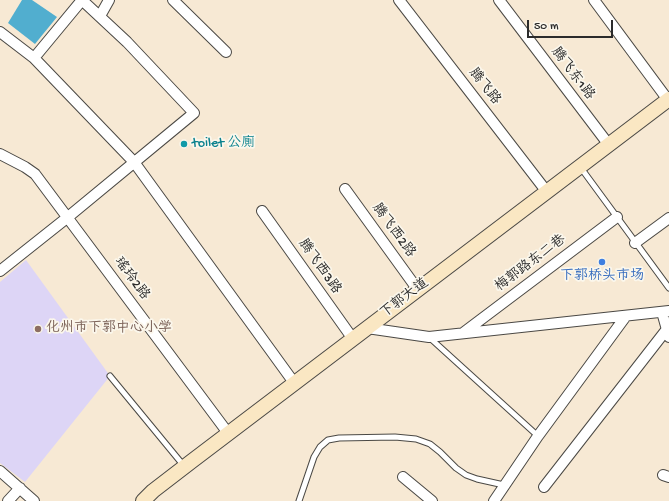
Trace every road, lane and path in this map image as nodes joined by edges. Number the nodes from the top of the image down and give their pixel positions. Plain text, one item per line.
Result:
1 (82, 0) edge
2 (109, 0) edge
3 (173, 0) edge
4 (398, 0) edge
5 (499, 0) edge
6 (594, 0) edge
7 (100, 16) junction
8 (0, 32) edge
9 (226, 52) dead end
10 (34, 58) junction
11 (668, 99) edge
12 (609, 146) junction
13 (0, 154) edge
14 (134, 162) junction
15 (580, 167) junction
16 (344, 189) dead end
17 (547, 192) junction
18 (262, 211) dead end
19 (68, 217) junction
20 (617, 217) junction
21 (669, 218) edge
22 (635, 242) junction
23 (0, 271) edge
24 (669, 288) edge
25 (418, 290) junction
26 (665, 312) edge
27 (626, 316) junction
28 (367, 328) junction
29 (463, 333) junction
30 (668, 333) edge
31 (429, 337) junction
32 (353, 339) junction
33 (110, 376) dead end
34 (295, 384) junction
35 (228, 433) junction
36 (538, 436) junction
37 (184, 467) junction
38 (0, 471) edge
39 (403, 477) dead end
40 (504, 485) junction
41 (544, 487) dead end
42 (20, 488) junction
43 (8, 501) edge
44 (34, 501) edge
45 (143, 501) edge
46 (299, 501) edge
47 (432, 501) edge
48 (494, 501) edge

1 - 7 street
1 - 10 street
2 - 7 street
3 - 9 street
4 - 17 street, 腾飞路
5 - 12 street, 腾飞东1路
6 - 11 street
7 - 14 street
8 - 10 street
10 - 14 street
11 - 12 main road, 下郭大道
12 - 15 main road, 下郭大道
13 - 19 street, 瑶玲2路
14 - 19 street
14 - 34 street
15 - 17 main road, 下郭大道
15 - 20 lane
16 - 25 street, 腾飞西2路
17 - 25 main road, 下郭大道
18 - 32 street, 腾飞西3路
19 - 23 street
19 - 35 street, 瑶玲2路
20 - 22 lane
20 - 29 street, 梅郭路东二巷
21 - 22 street
22 - 24 lane
25 - 28 main road, 下郭大道
26 - 27 street
26 - 30 street
27 - 29 street
27 - 36 street
28 - 31 street
28 - 32 main road, 下郭大道
29 - 31 street
30 - 41 street
31 - 36 lane
32 - 34 main road, 下郭大道
33 - 37 lane
34 - 35 main road, 下郭大道
35 - 37 main road, 下郭大道
36 - 40 street
37 - 45 main road, 下郭大道
38 - 42 street
39 - 47 street
40 - 46 lane
40 - 48 street
42 - 43 street
42 - 44 street

